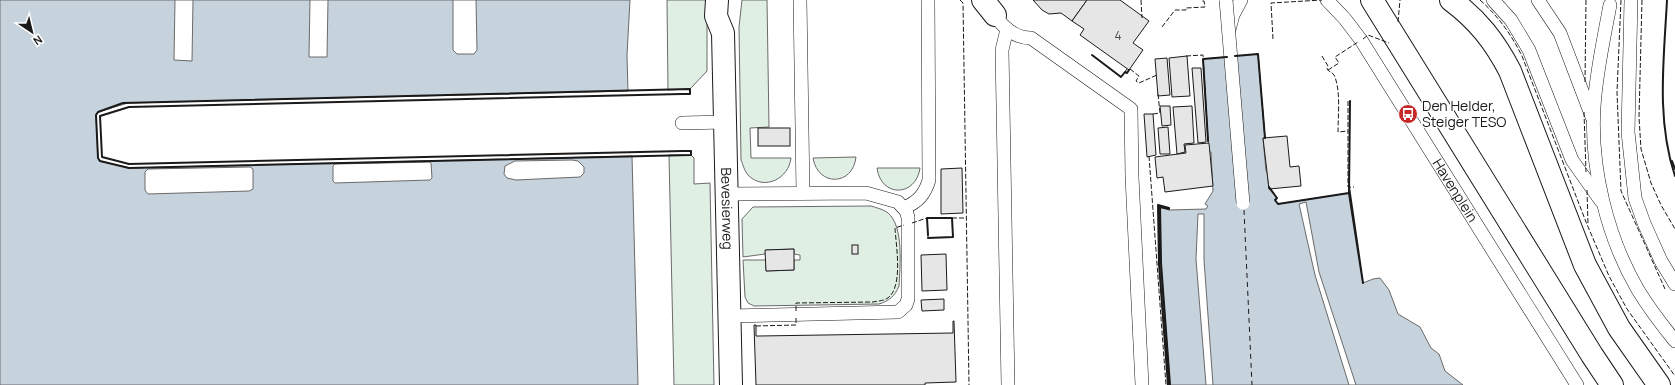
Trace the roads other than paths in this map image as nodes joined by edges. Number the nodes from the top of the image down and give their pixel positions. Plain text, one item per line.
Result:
1 (717, 0) edge
2 (732, 0) edge
3 (800, 0) edge
4 (928, 0) edge
5 (1225, 0) edge
6 (1240, 0) edge
7 (1327, 0) edge
8 (1372, 0) edge
9 (1451, 0) edge
10 (1493, 0) edge
11 (1538, 0) edge
12 (1631, 0) edge
13 (1610, 5) dead end
14 (995, 15) edge
15 (1229, 30) junction
16 (722, 33) junction
17 (724, 122) junction
18 (1594, 122) junction
19 (682, 123) dead end
20 (803, 193) junction
21 (726, 194) junction
22 (1243, 203) dead end
23 (1603, 204) junction
24 (904, 208) junction
25 (1675, 284) edge
26 (729, 316) junction
27 (1675, 341) edge
28 (731, 385) edge
29 (1008, 385) edge
30 (1142, 385) edge
31 (1577, 385) edge
32 (1612, 385) edge
33 (1659, 385) edge

1 - 16 main road, Bevesierweg
2 - 16 main road, Bevesierweg
3 - 20 lane
4 - 24 lane
5 - 15 lane, bridge
6 - 15 lane
7 - 31 lane, Havenplein
8 - 32 main road
9 - 33 main road
10 - 23 lane
11 - 18 lane
12 - 25 lane
13 - 18 lane
14 - 29 lane
14 - 30 lane
15 - 22 lane, bridge
16 - 17 main road, Bevesierweg
17 - 19 lane
17 - 21 main road, Bevesierweg
18 - 23 lane
20 - 21 lane
20 - 24 lane
21 - 26 main road, Bevesierweg
23 - 27 lane
24 - 26 lane
26 - 28 main road, Bevesierweg

